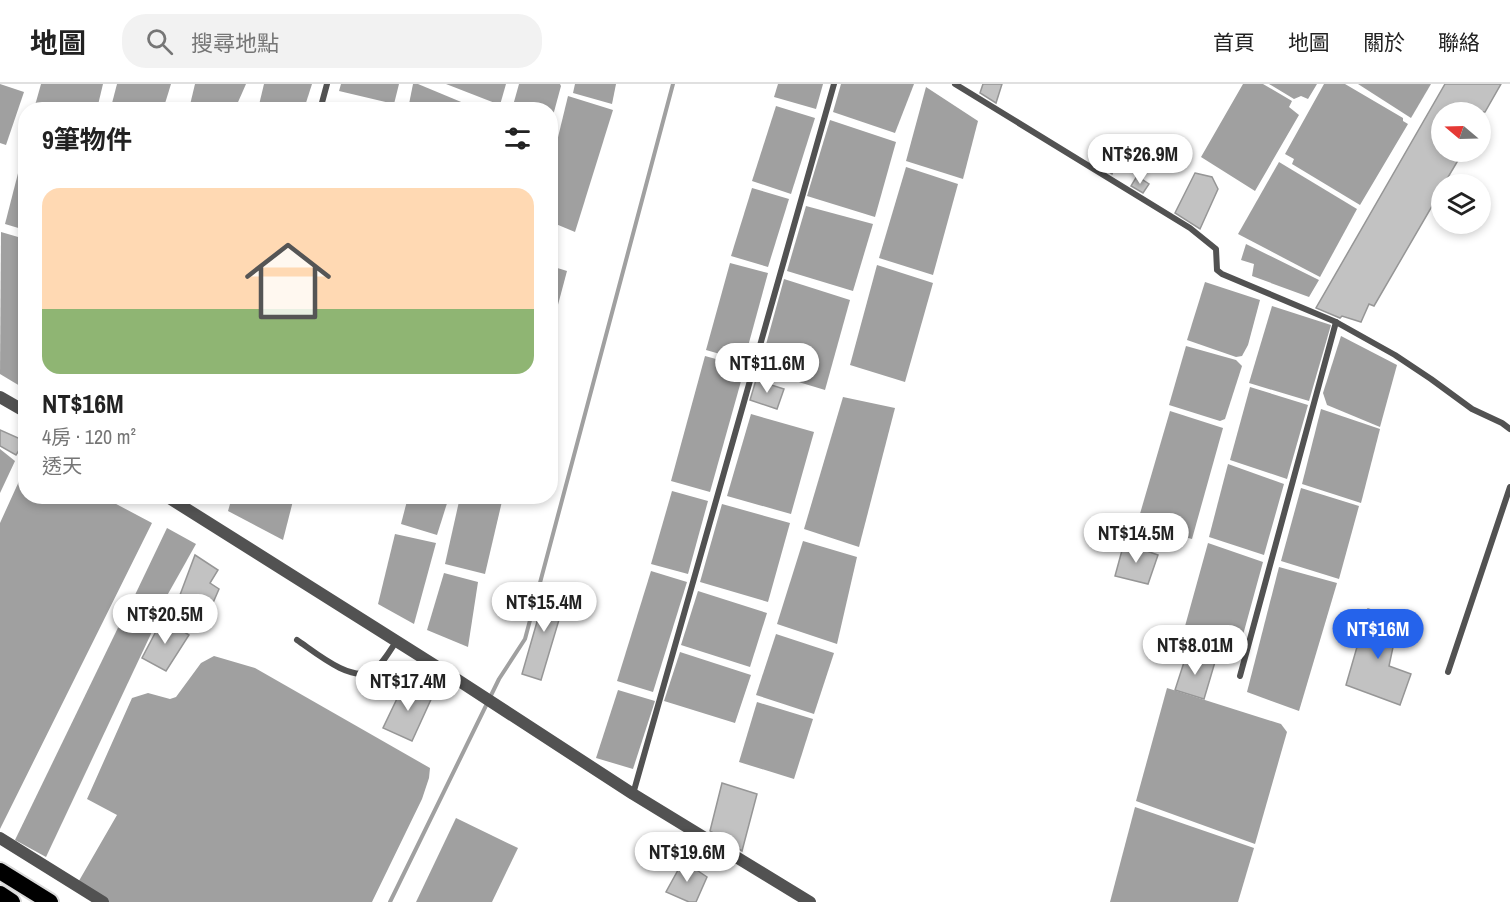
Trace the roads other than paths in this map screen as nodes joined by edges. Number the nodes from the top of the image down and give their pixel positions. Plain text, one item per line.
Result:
1 (327, 84) edge
2 (834, 84) edge
3 (955, 84) edge
4 (322, 102) edge
5 (1336, 322) junction
6 (0, 397) edge
7 (18, 407) edge
8 (1510, 429) edge
9 (1510, 487) edge
10 (179, 504) edge
11 (297, 640) dead end
12 (396, 642) junction
13 (1448, 672) dead end
14 (1240, 676) dead end
15 (633, 794) junction
16 (0, 838) edge
17 (0, 871) edge
18 (0, 894) edge
19 (12, 902) edge
20 (50, 902) edge
21 (103, 902) edge
22 (810, 902) edge

1 - 4 lane
2 - 15 lane
3 - 5 lane
5 - 8 lane
5 - 14 lane
6 - 7 street
9 - 13 lane
10 - 12 street
11 - 12 lane
12 - 15 street
15 - 22 street
16 - 21 street
17 - 20 highway
18 - 19 highway

